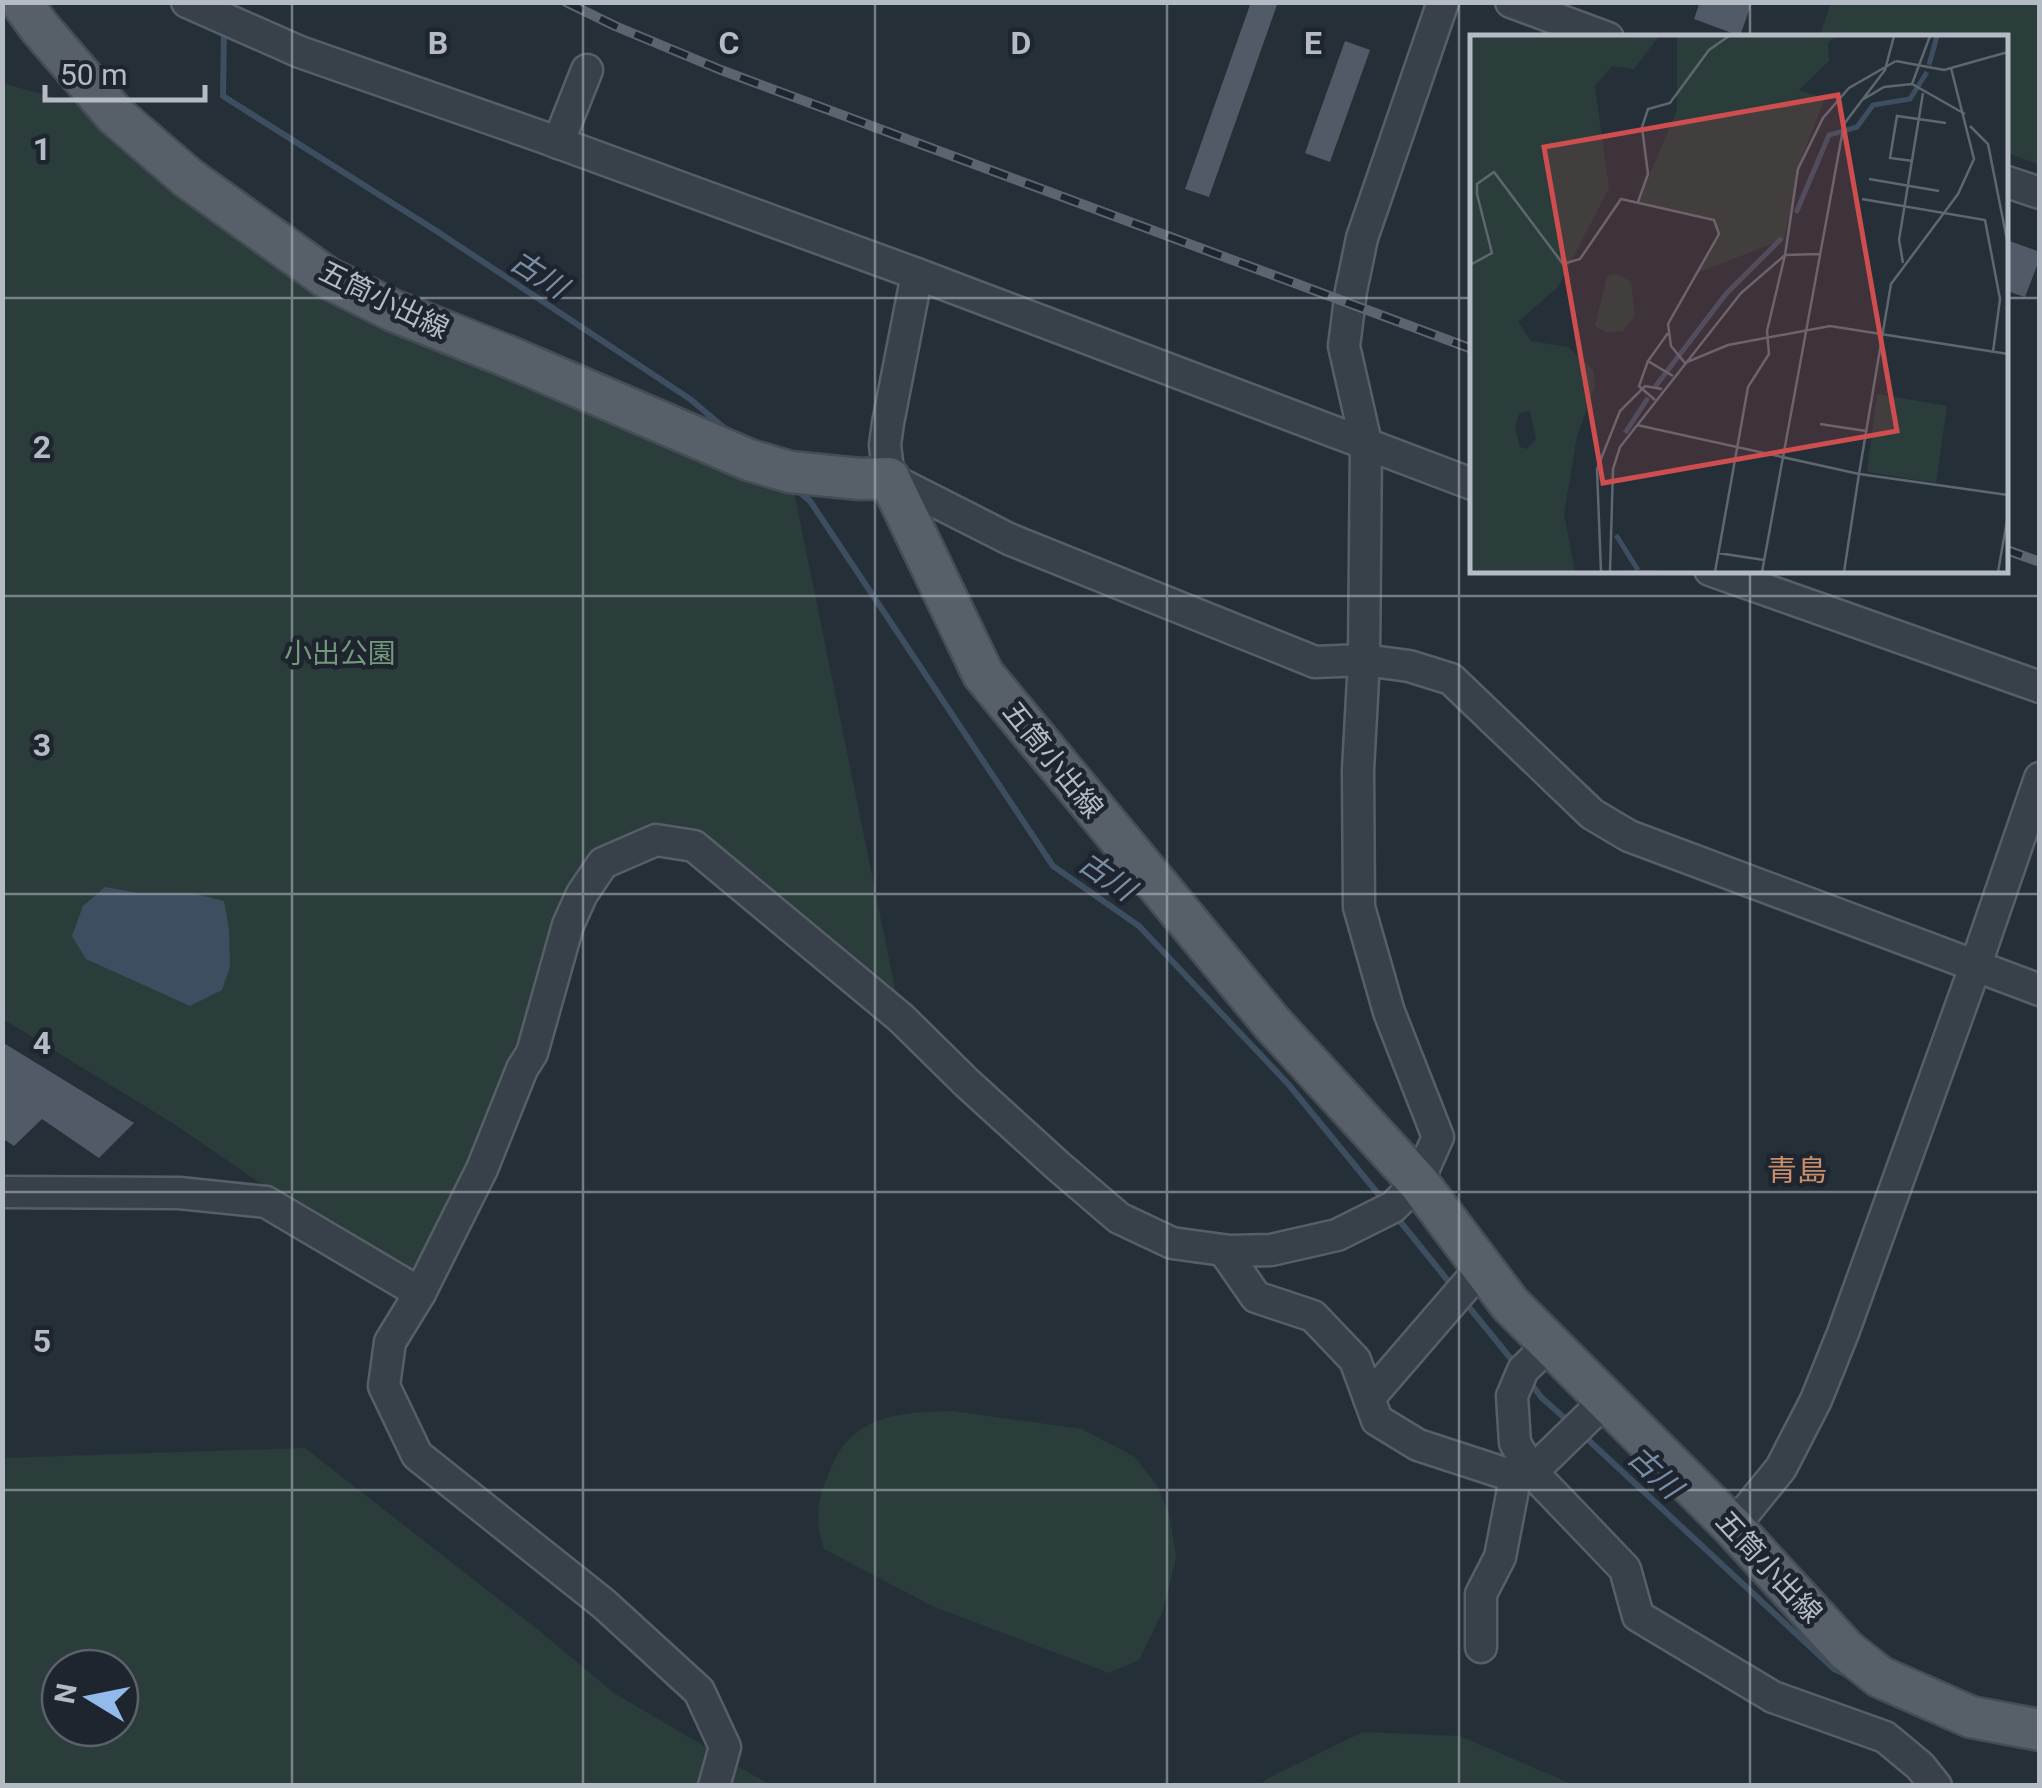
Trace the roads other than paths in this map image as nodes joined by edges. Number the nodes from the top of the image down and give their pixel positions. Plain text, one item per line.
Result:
1 (21, 2) edge
2 (186, 2) edge
3 (1442, 2) edge
4 (1511, 2) edge
5 (1600, 35) edge
6 (586, 70) dead end
7 (558, 143) junction
8 (2007, 187) edge
9 (2040, 193) edge
10 (917, 274) junction
11 (1366, 443) junction
12 (889, 478) junction
13 (1470, 483) edge
14 (1716, 572) edge
15 (1364, 660) junction
16 (2040, 687) edge
17 (2040, 778) edge
18 (1975, 967) junction
19 (2040, 990) edge
20 (1418, 1182) junction
21 (2, 1192) edge
22 (1224, 1250) junction
23 (1482, 1268) junction
24 (420, 1292) junction
25 (1550, 1344) junction
26 (1369, 1398) junction
27 (1606, 1400) junction
28 (1524, 1473) junction
29 (1734, 1527) junction
30 (1482, 1647) dead end
31 (1913, 1691) junction
32 (2040, 1730) edge
33 (1885, 1737) junction
34 (714, 1786) edge
35 (1936, 1786) edge

1 - 12 main road, 五筒小出線
2 - 7 street
3 - 11 street
4 - 5 street
6 - 7 street
7 - 10 street
8 - 9 street
10 - 11 street
10 - 12 street
11 - 13 street
11 - 15 street
12 - 15 street
12 - 20 main road, 五筒小出線
14 - 16 street
15 - 18 street
15 - 20 street
17 - 18 street
18 - 19 street
18 - 29 street
20 - 22 street
20 - 23 main road, 五筒小出線
21 - 24 street
22 - 24 street
22 - 26 street
23 - 25 main road, 五筒小出線
23 - 26 street
24 - 34 street
25 - 27 main road, 五筒小出線
25 - 28 street
26 - 28 street
27 - 28 street
27 - 29 main road, 五筒小出線
28 - 30 street
28 - 33 street
29 - 31 main road, 五筒小出線
31 - 32 main road, 五筒小出線
31 - 33 street
33 - 35 street

